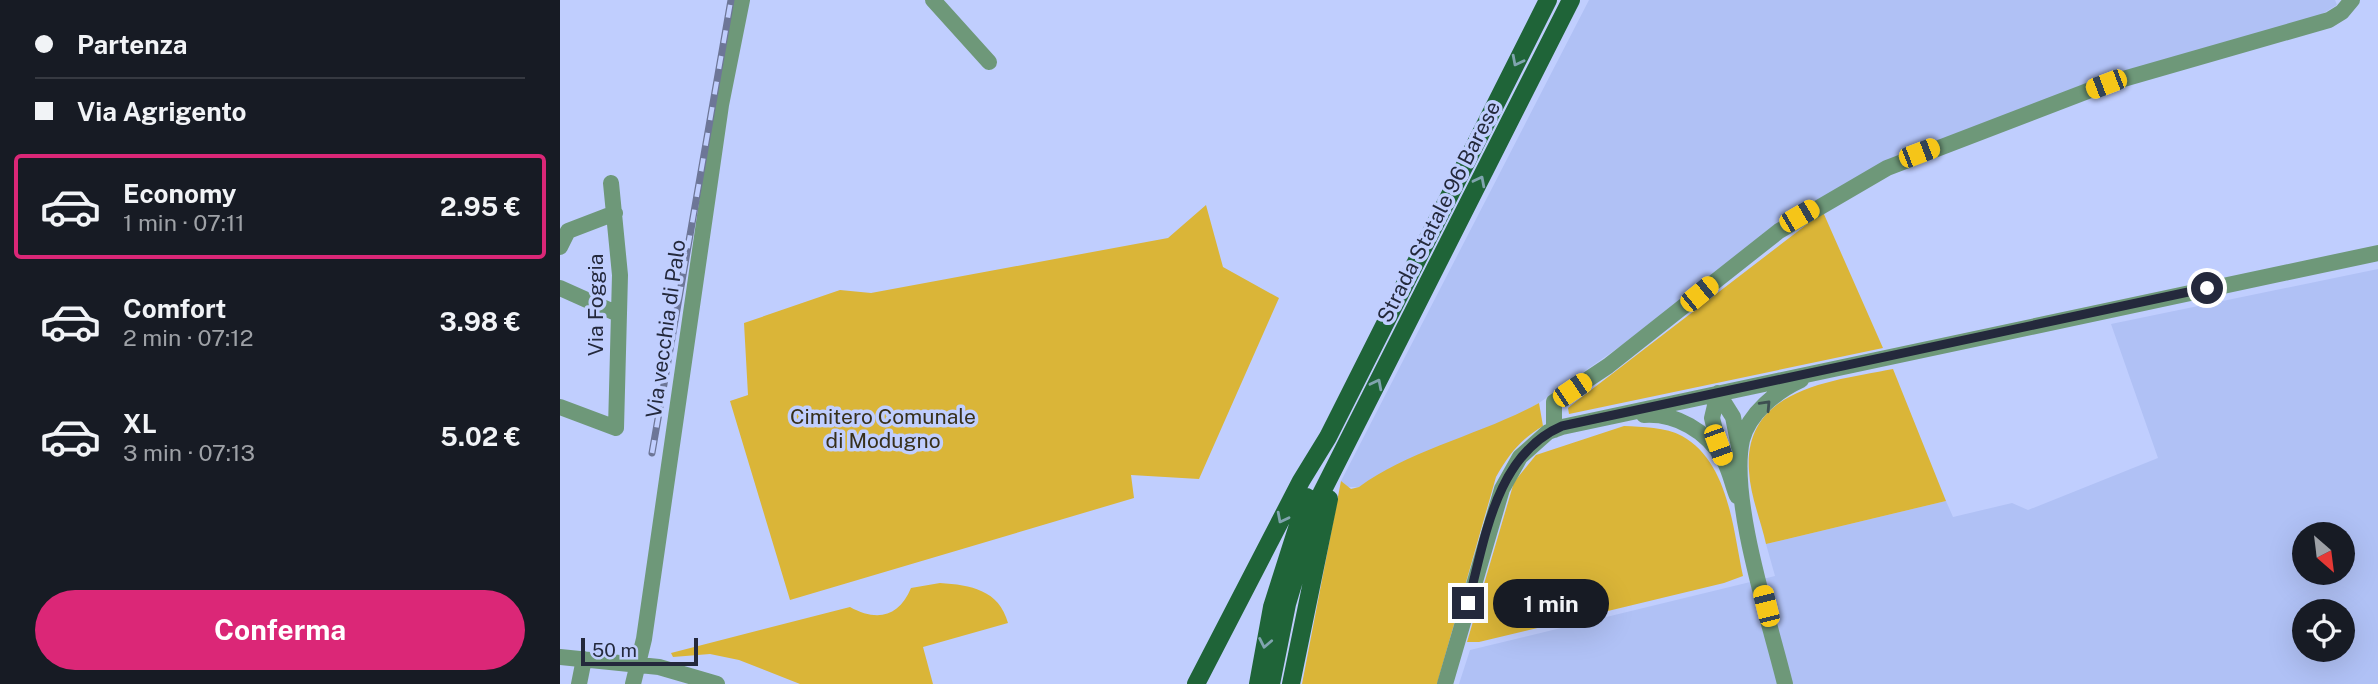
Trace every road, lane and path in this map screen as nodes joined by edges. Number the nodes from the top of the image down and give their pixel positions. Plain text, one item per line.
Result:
1 (742, 0) edge
2 (933, 0) edge
3 (1548, 0) edge
4 (1571, 0) edge
5 (2352, 0) edge
6 (989, 62) dead end
7 (611, 183) dead end
8 (615, 213) junction
9 (564, 226) edge
10 (560, 247) edge
11 (2378, 253) edge
12 (560, 288) edge
13 (618, 314) junction
14 (1819, 371) junction
15 (1718, 393) junction
16 (560, 407) edge
17 (1611, 416) junction
18 (1554, 430) junction
19 (1328, 437) junction
20 (1347, 445) junction
21 (1741, 456) junction
22 (1724, 460) junction
23 (1744, 515) junction
24 (560, 657) edge
25 (584, 659) junction
26 (640, 664) junction
27 (579, 684) edge
28 (633, 684) edge
29 (716, 684) edge
30 (1196, 684) edge
31 (1258, 684) edge
32 (1271, 684) edge
33 (1291, 684) edge
34 (1445, 684) edge
35 (1785, 684) edge

1 - 26 street, Via vecchia di Palo
2 - 6 street
3 -> 19 main road, Strada Statale 96 Barese
20 -> 4 main road, Strada Statale 96 Barese
5 - 18 street
7 - 8 street, Via Foggia
8 - 9 street
8 - 13 street, Via Foggia
9 - 10 street
11 - 14 street
12 - 13 street
13 - 16 street, Via Foggia
14 - 15 street
21 -> 14 street
15 - 17 street
15 - 21 street
15 - 22 street
17 - 18 street
17 - 22 street
18 - 34 street
19 -> 30 main road
19 -> 31 main road
20 - 32 main road
20 - 33 main road
21 - 23 street
22 - 23 street
23 - 35 street
24 - 25 street
25 - 26 street
25 - 27 street
26 - 28 street, Via vecchia di Palo
26 - 29 street

